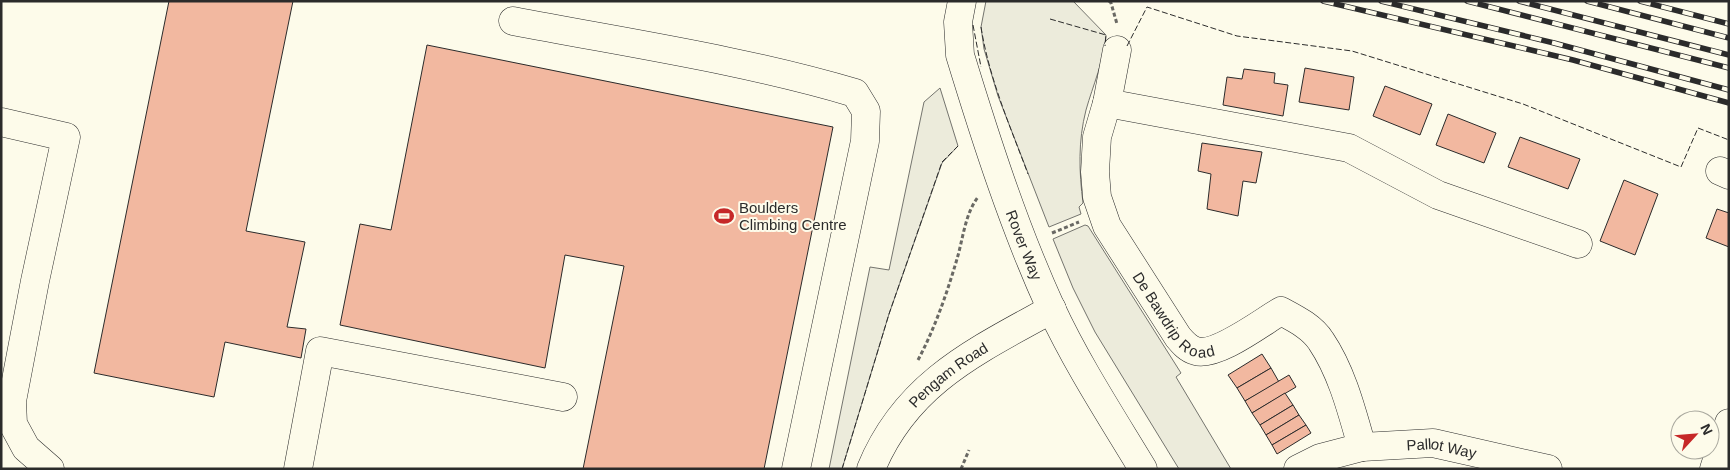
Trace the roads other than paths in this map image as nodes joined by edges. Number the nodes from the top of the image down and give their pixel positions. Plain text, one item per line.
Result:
1 (960, 12) edge
2 (513, 21) dead end
3 (1117, 50) dead end
4 (1108, 103) junction
5 (1, 122) edge
6 (1578, 244) dead end
7 (1052, 309) junction
8 (563, 397) dead end
9 (1729, 423) edge
10 (1362, 447) junction
11 (50, 469) edge
12 (298, 469) edge
13 (796, 469) edge
14 (871, 469) edge
15 (1144, 469) edge
16 (1298, 469) edge
17 (1334, 469) edge
18 (1548, 469) edge
19 (1714, 469) edge

1 - 7 street, Rover Way
2 - 13 street
3 - 4 street, De Bawdrip Road
4 - 6 street
4 - 10 street, De Bawdrip Road
5 - 11 street
7 - 14 street, Pengam Road
7 - 15 street, Rover Way
8 - 12 street
9 - 19 street
10 - 16 street, Pallot Way
10 - 17 street
10 - 18 street, Pallot Way

